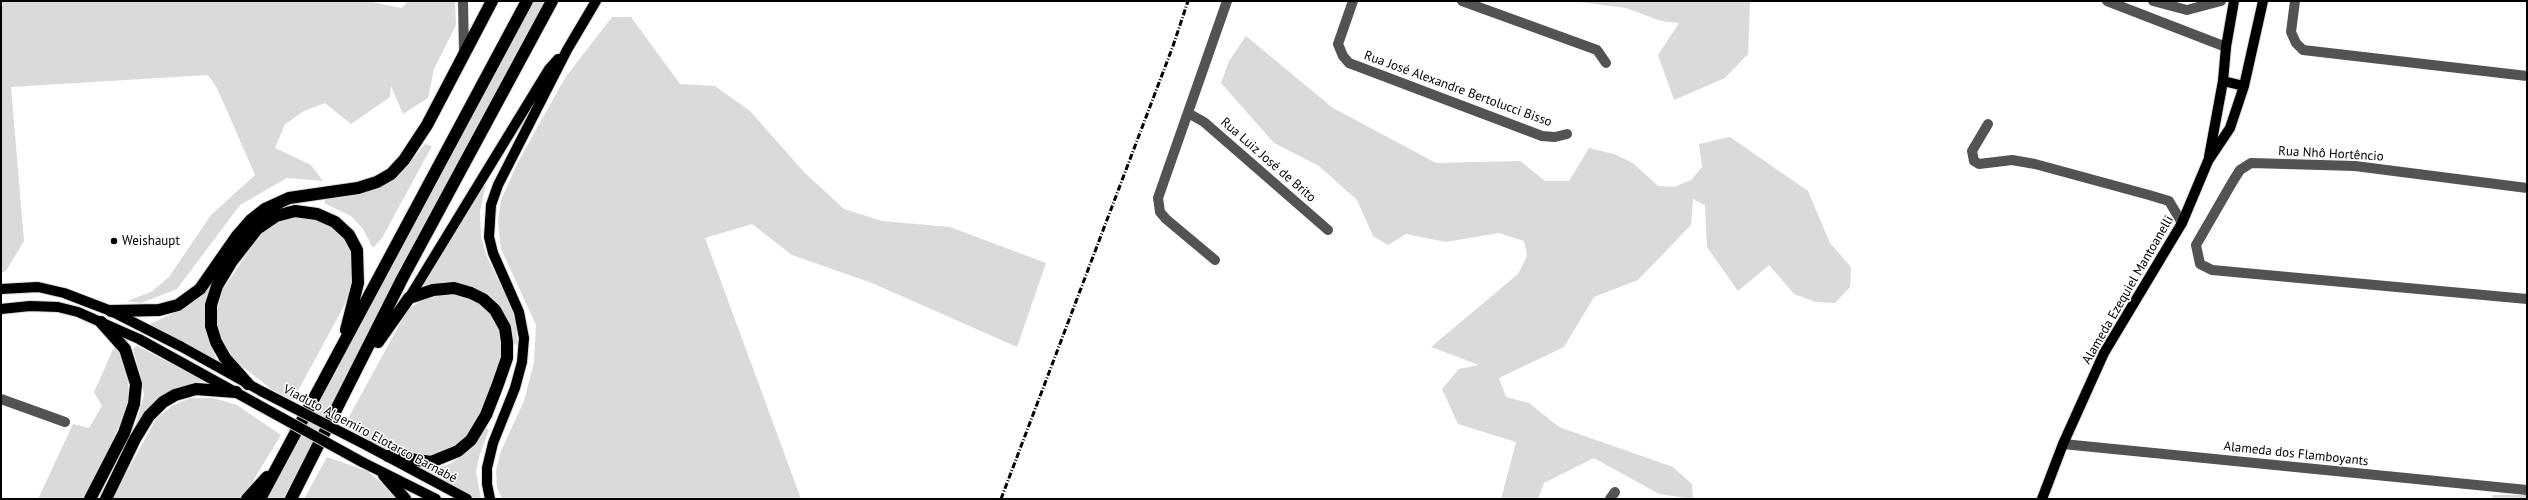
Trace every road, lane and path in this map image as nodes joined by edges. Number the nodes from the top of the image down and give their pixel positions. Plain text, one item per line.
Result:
1 (463, 1) edge
2 (492, 1) edge
3 (521, 1) edge
4 (526, 1) edge
5 (552, 1) edge
6 (596, 1) edge
7 (1227, 1) edge
8 (1353, 1) edge
9 (1462, 1) edge
10 (2107, 1) edge
11 (2153, 1) edge
12 (2221, 1) edge
13 (2234, 1) edge
14 (2263, 1) edge
15 (2295, 1) edge
16 (2226, 47) junction
17 (566, 50) junction
18 (464, 54) junction
19 (494, 62) junction
20 (1606, 63) dead end
21 (2527, 76) edge
22 (2223, 81) junction
23 (2244, 86) junction
24 (1188, 113) junction
25 (1988, 124) dead end
26 (1567, 134) dead end
27 (2208, 161) junction
28 (2527, 188) edge
29 (2182, 222) junction
30 (1328, 230) dead end
31 (1214, 260) dead end
32 (1, 289) edge
33 (409, 298) junction
34 (2527, 299) edge
35 (1, 309) edge
36 (111, 311) junction
37 (101, 322) junction
38 (340, 350) junction
39 (356, 373) junction
40 (248, 384) junction
41 (236, 392) junction
42 (1, 400) edge
43 (65, 422) dead end
44 (2063, 444) junction
45 (388, 456) junction
46 (280, 463) junction
47 (384, 475) junction
48 (2527, 490) edge
49 (90, 499) edge
50 (106, 499) edge
51 (247, 499) edge
52 (260, 499) edge
53 (291, 499) edge
54 (405, 499) edge
55 (436, 499) edge
56 (467, 499) edge
57 (490, 499) edge
58 (2042, 499) edge

1 - 18 street
2 - 18 highway
3 - 19 highway
4 - 19 highway
5 - 39 highway
6 - 17 main road
7 - 24 street
8 - 26 street, Rua José Alexandre Bertolucci Bisso
9 - 20 street
10 - 16 street
11 - 12 street
13 - 16 main road, Alameda Ezequiel Mantoanelli
14 - 23 main road, Alameda Ezequiel Mantoanelli
15 - 21 street
16 - 22 main road, Alameda Ezequiel Mantoanelli
17 - 33 main road
17 - 57 main road
18 - 36 highway
19 - 38 highway
22 - 23 main road
22 - 27 main road, Alameda Ezequiel Mantoanelli
23 - 27 main road, Alameda Ezequiel Mantoanelli
24 - 30 street, Rua Luiz José de Brito
24 - 31 street
25 - 29 street
27 - 29 main road, Alameda Ezequiel Mantoanelli
28 - 34 street, Rua Nhô Hortêncio
29 - 44 main road, Alameda Ezequiel Mantoanelli
32 - 36 main road, Viaduto Algemiro Elotarco Barnabé
33 - 39 highway
33 - 45 highway
35 - 37 main road
36 - 40 main road, Viaduto Algemiro Elotarco Barnabé
37 - 41 main road
37 - 49 highway
38 - 40 highway
38 - 46 highway
39 - 53 highway
40 - 45 main road, Viaduto Algemiro Elotarco Barnabé, bridge
41 - 47 main road, bridge
41 - 50 highway
42 - 43 street
44 - 48 street, Alameda dos Flamboyants
44 - 58 main road, Alameda Ezequiel Mantoanelli
45 - 56 main road, Viaduto Algemiro Elotarco Barnabé
46 - 51 highway
46 - 52 highway
47 - 54 highway
47 - 55 main road

